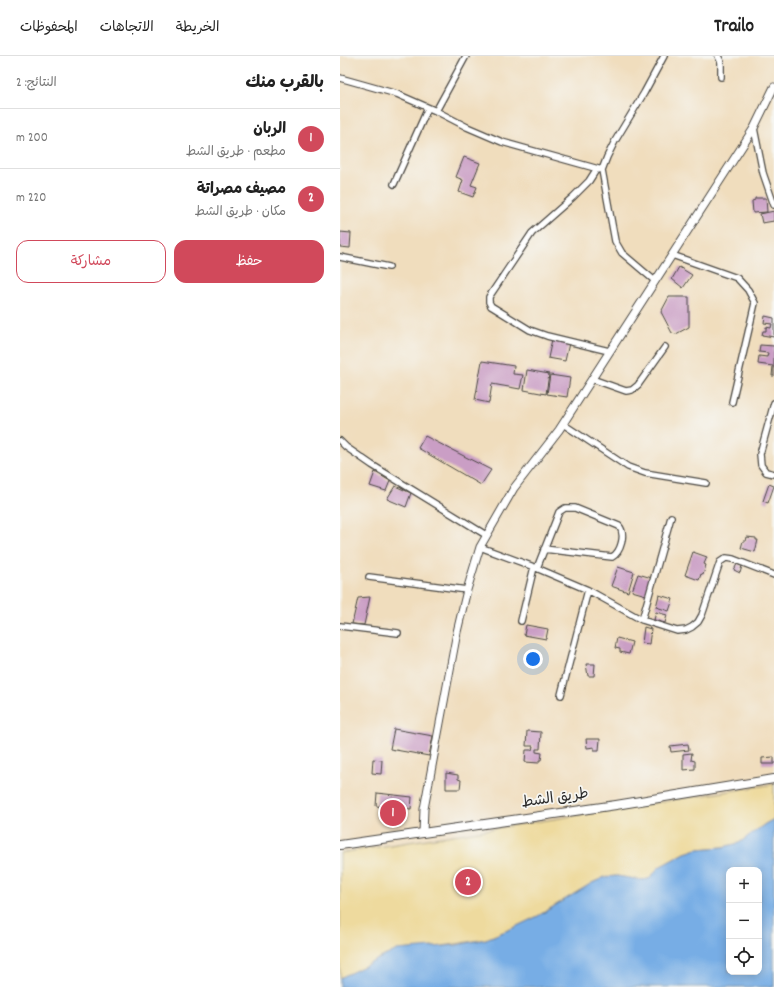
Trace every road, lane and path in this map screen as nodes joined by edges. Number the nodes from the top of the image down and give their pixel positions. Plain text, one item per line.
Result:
1 (466, 56) edge
2 (664, 56) edge
3 (718, 56) edge
4 (721, 77) dead end
5 (340, 78) edge
6 (774, 87) edge
7 (428, 108) junction
8 (436, 111) junction
9 (754, 128) junction
10 (599, 170) junction
11 (394, 184) dead end
12 (774, 205) edge
13 (672, 255) junction
14 (340, 257) edge
15 (389, 267) dead end
16 (655, 281) junction
17 (665, 347) dead end
18 (610, 351) junction
19 (592, 379) junction
20 (732, 402) dead end
21 (774, 403) edge
22 (563, 424) junction
23 (340, 441) edge
24 (774, 474) edge
25 (706, 483) dead end
26 (671, 517) dead end
27 (486, 535) junction
28 (480, 547) junction
29 (544, 549) junction
30 (535, 567) junction
31 (774, 576) edge
32 (369, 577) dead end
33 (467, 590) junction
34 (588, 590) junction
35 (642, 620) junction
36 (521, 622) dead end
37 (340, 626) edge
38 (398, 633) dead end
39 (562, 695) dead end
40 (774, 779) edge
41 (424, 833) junction
42 (340, 845) edge

1 - 8 street
2 - 10 street
3 - 4 street
5 - 7 street
6 - 9 street
7 - 8 street
7 - 11 street
8 - 10 street
9 - 12 street
9 - 13 street
10 - 16 street
10 - 18 street
13 - 16 street
13 - 20 street
14 - 15 street
16 - 18 street
17 - 19 street
18 - 19 street
19 - 22 street
21 - 24 street
22 - 25 street
22 - 27 street
23 - 27 street
26 - 35 street
27 - 28 street
28 - 30 street
28 - 33 street
29 - 29 street
29 - 30 street
30 - 34 street
30 - 36 street
31 - 35 street
32 - 33 street
33 - 41 street
34 - 35 street
34 - 39 street
37 - 38 street
40 - 41 main road, طريق الشط
41 - 42 main road, طريق الشط

